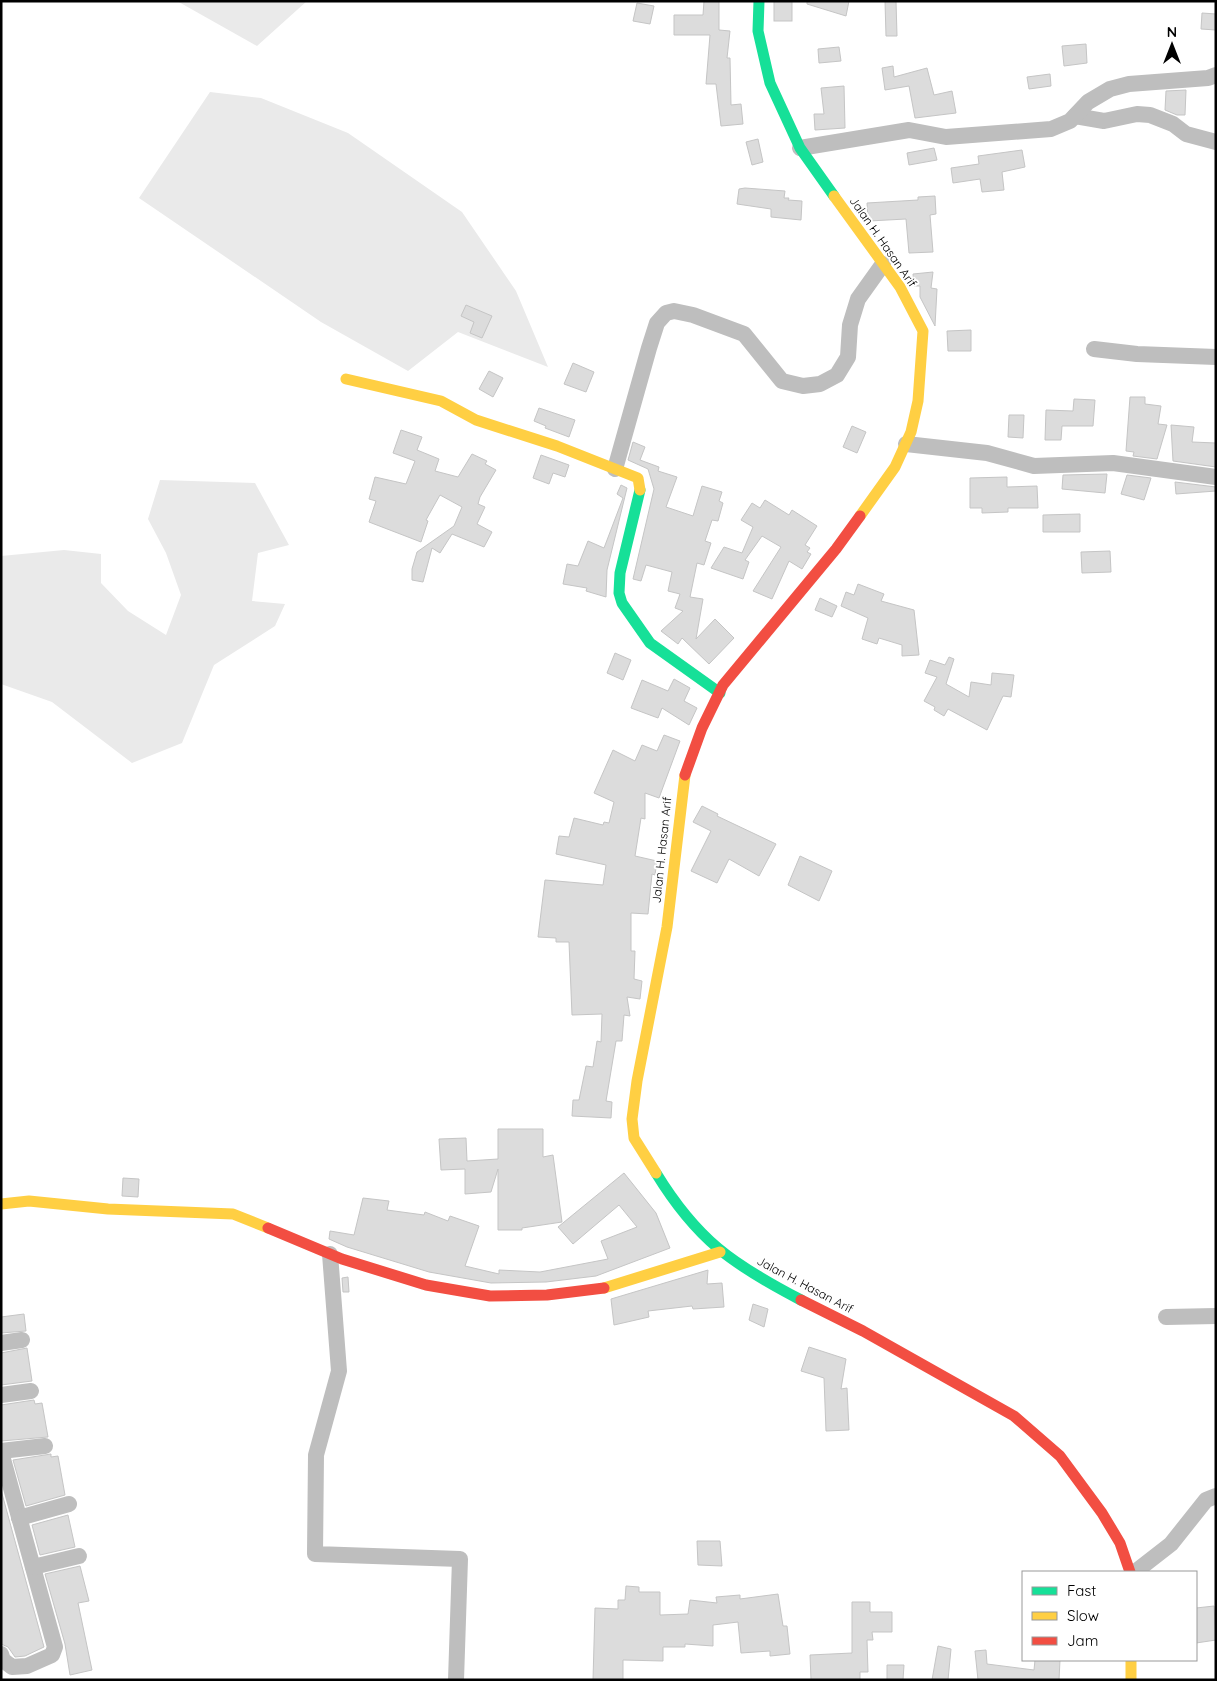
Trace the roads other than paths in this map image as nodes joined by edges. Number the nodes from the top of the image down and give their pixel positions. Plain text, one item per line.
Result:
1 (759, 1) edge
2 (1216, 75) edge
3 (1075, 116) junction
4 (1216, 142) edge
5 (800, 148) junction
6 (883, 264) junction
7 (1094, 349) dead end
8 (1216, 357) edge
9 (346, 379) dead end
10 (906, 444) junction
11 (615, 468) junction
12 (1216, 477) edge
13 (720, 693) junction
14 (1, 1204) edge
15 (720, 1252) junction
16 (330, 1254) junction
17 (1216, 1316) edge
18 (1166, 1317) dead end
19 (22, 1340) dead end
20 (1, 1343) edge
21 (31, 1391) dead end
22 (1, 1395) edge
23 (45, 1446) dead end
24 (1, 1452) edge
25 (1216, 1496) edge
26 (70, 1504) dead end
27 (19, 1518) junction
28 (79, 1556) dead end
29 (33, 1567) junction
30 (1130, 1571) edge
31 (1136, 1571) edge
32 (1, 1654) edge
33 (1131, 1661) edge
34 (456, 1680) edge
35 (1131, 1680) edge

1 - 5 main road, Jalan H. Hasan Arif
2 - 3 street
3 - 4 street
3 - 5 street
5 - 6 main road, Jalan H. Hasan Arif
6 - 10 main road, Jalan H. Hasan Arif
6 - 11 street
7 - 8 street
9 - 11 main road
10 - 12 street
10 - 13 main road, Jalan H. Hasan Arif
11 - 13 main road
13 - 15 main road, Jalan H. Hasan Arif
14 - 16 main road
15 - 16 main road
15 - 30 main road, Jalan H. Hasan Arif
16 - 34 street
17 - 18 street
19 - 20 street
21 - 22 street
23 - 24 street
24 - 27 street
25 - 31 street
26 - 27 street
27 - 29 street
28 - 29 street
29 - 32 street
33 - 35 main road

